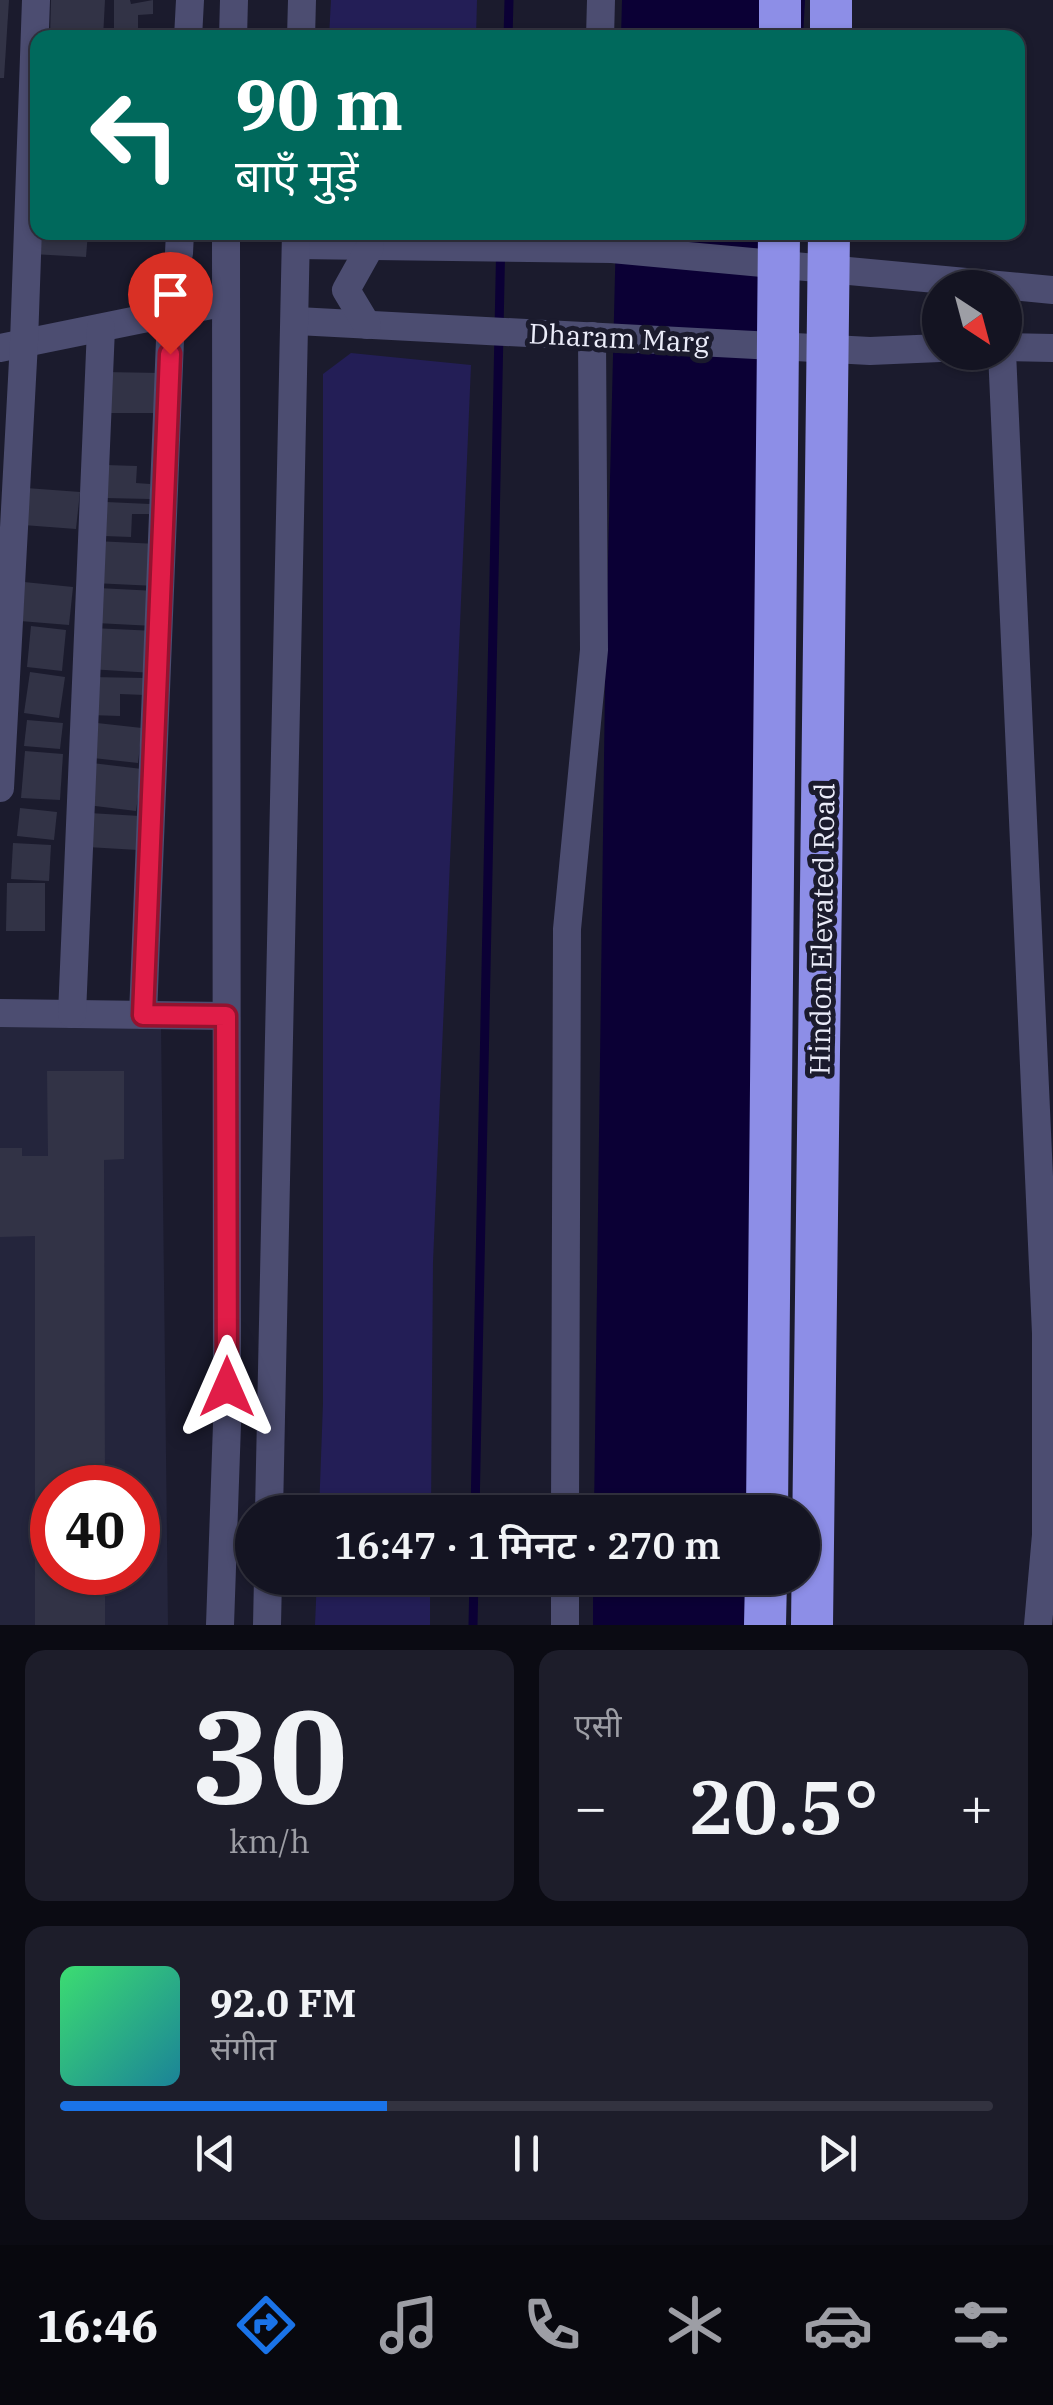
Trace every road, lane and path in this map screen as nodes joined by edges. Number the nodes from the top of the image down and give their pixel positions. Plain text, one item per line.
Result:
1 (36, 0) edge
2 (190, 0) edge
3 (234, 0) edge
4 (302, 0) edge
5 (601, 0) edge
6 (780, 0) edge
7 (831, 0) edge
8 (34, 30) edge
9 (188, 30) edge
10 (233, 30) edge
11 (301, 30) edge
12 (600, 30) edge
13 (780, 30) edge
14 (831, 30) edge
15 (30, 86) edge
16 (226, 240) edge
17 (296, 240) edge
18 (307, 240) edge
19 (778, 240) edge
20 (829, 240) edge
21 (601, 243) edge
22 (370, 246) junction
23 (1053, 290) edge
24 (226, 302) junction
25 (171, 315) junction
26 (297, 322) junction
27 (367, 325) junction
28 (101, 328) junction
29 (597, 337) junction
30 (12, 345) edge
31 (1053, 348) edge
32 (922, 349) edge
33 (1022, 349) edge
34 (1004, 370) edge
35 (0, 778) edge
36 (0, 788) edge
37 (0, 1014) edge
38 (72, 1014) junction
39 (143, 1015) junction
40 (226, 1016) junction
41 (269, 1495) edge
42 (565, 1495) edge
43 (767, 1495) edge
44 (268, 1595) edge
45 (565, 1595) edge
46 (766, 1595) edge
47 (220, 1625) edge
48 (267, 1625) edge
49 (565, 1625) edge
50 (765, 1625) edge
51 (812, 1625) edge
52 (1038, 1625) edge

1 - 8 street
2 - 9 street
3 - 10 street
4 - 11 street
5 - 12 street
6 - 13 highway
7 - 14 highway
15 - 30 street
16 - 24 street
17 - 26 street
18 - 22 street
19 - 43 highway, Hindon Elevated Road, bridge
20 - 51 highway, Hindon Elevated Road, bridge
21 - 22 street
21 - 23 street, bridge
22 - 27 street
24 - 25 street
24 - 40 street
25 - 28 street
25 - 39 street
26 - 27 street, Dharam Marg
26 - 41 street
27 - 29 street, Dharam Marg
28 - 30 street
28 - 38 street
29 - 32 street, Dharam Marg, bridge
29 - 42 street
30 - 35 street
31 - 33 street
34 - 52 street
35 - 36 street
37 - 38 street
38 - 39 street
39 - 40 street
40 - 47 street
44 - 48 street
45 - 49 street
46 - 50 highway

